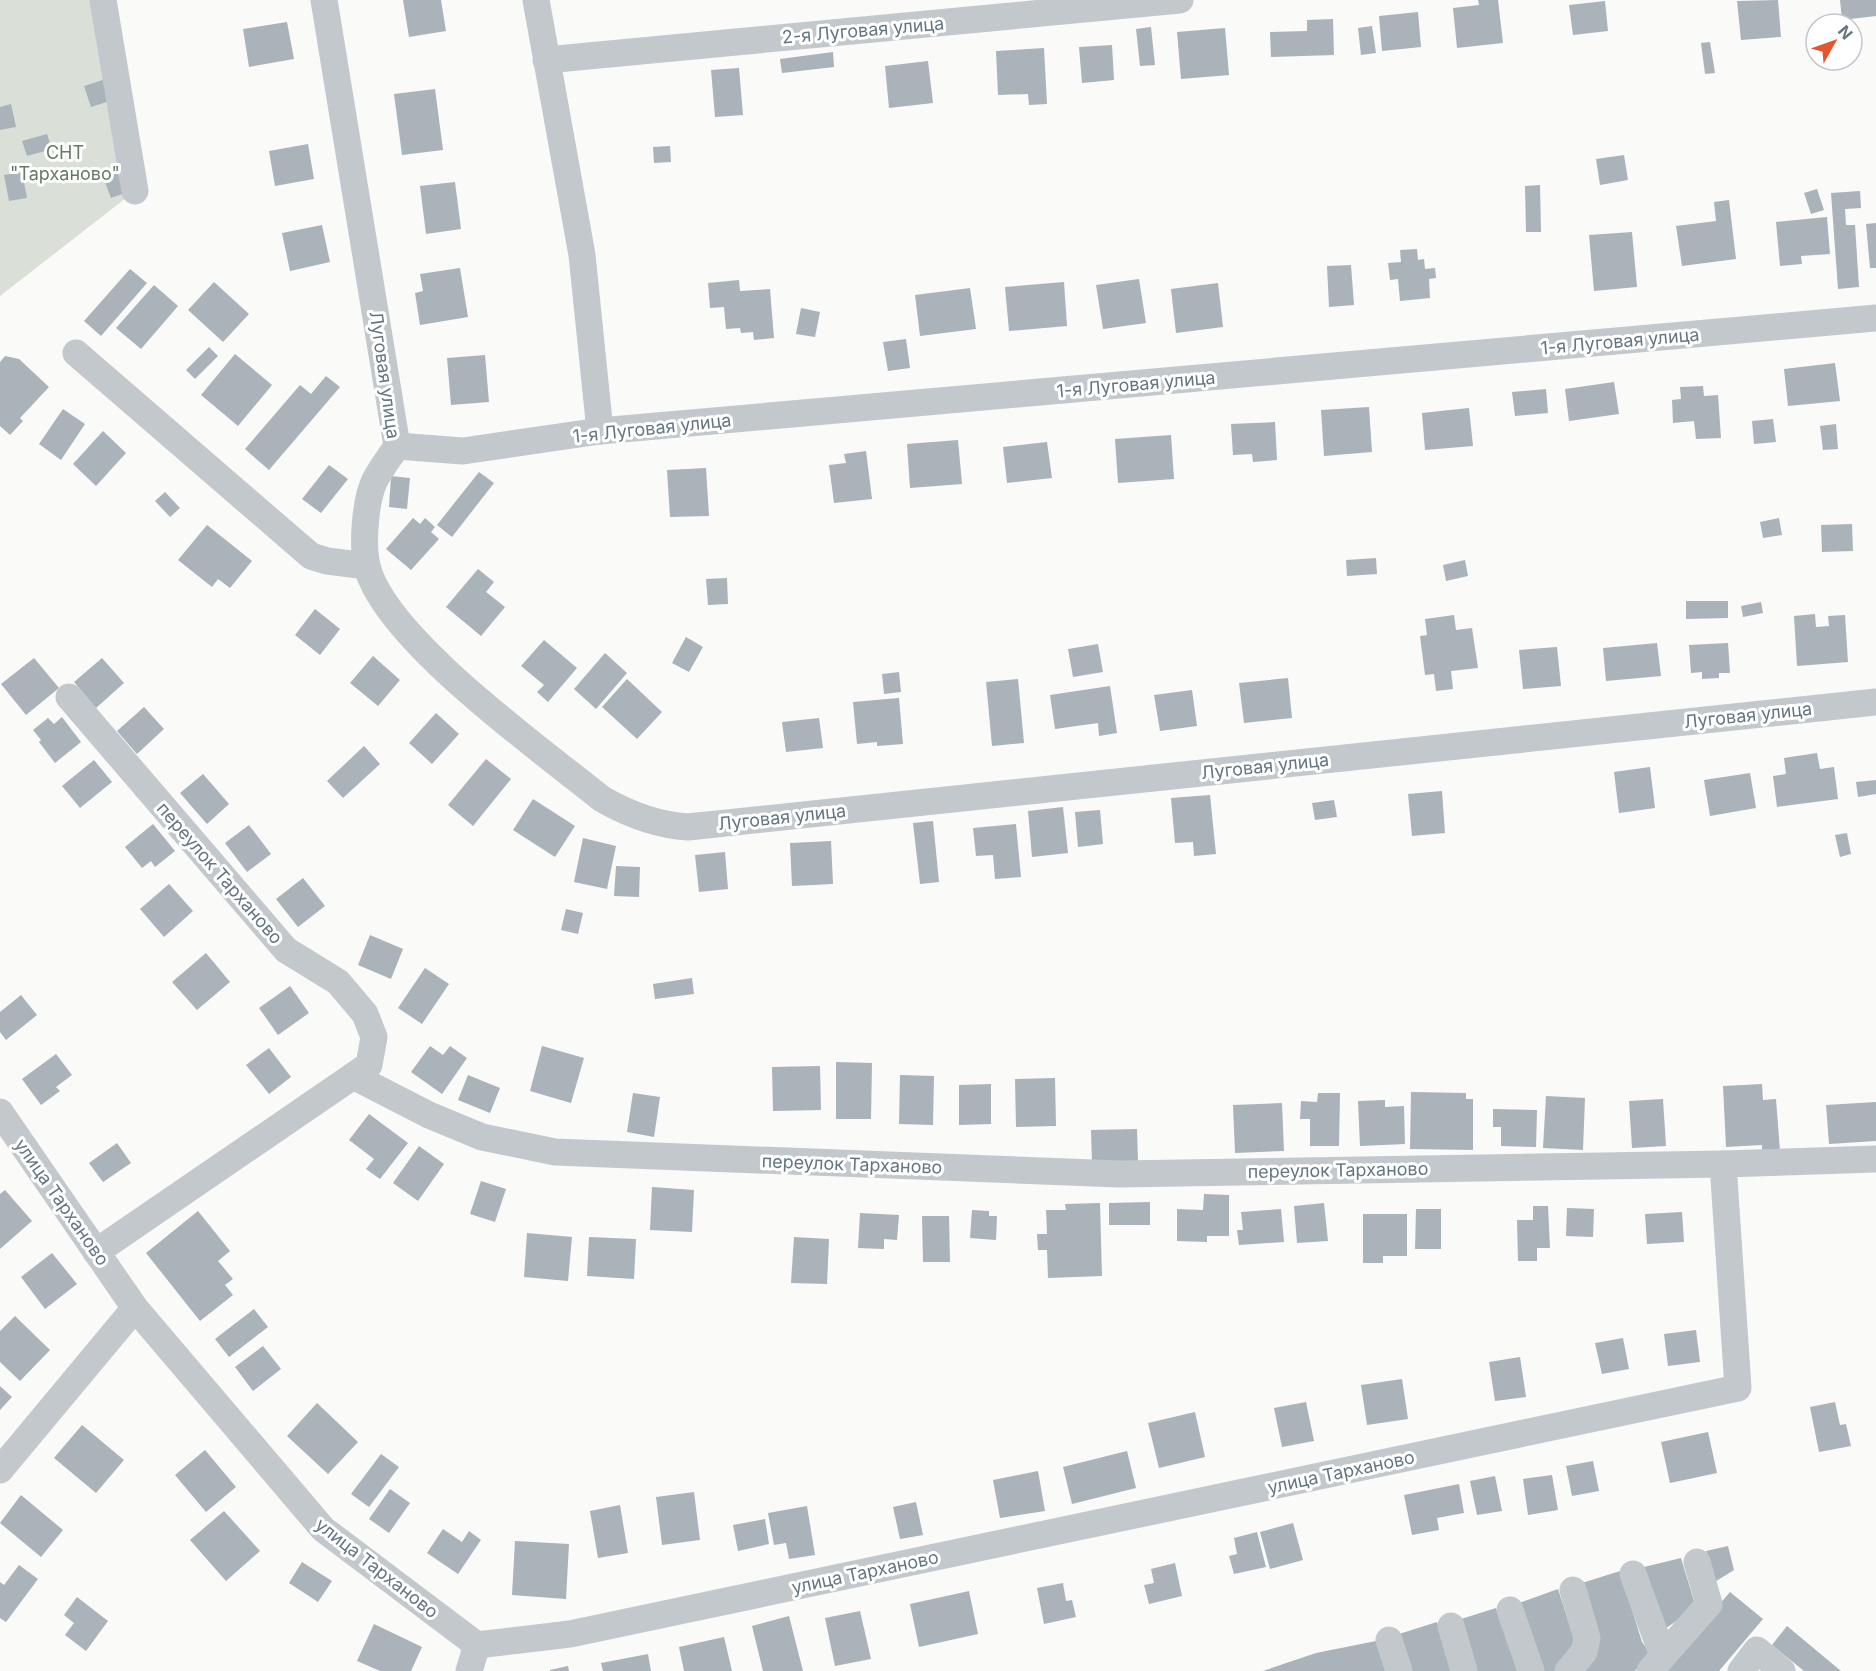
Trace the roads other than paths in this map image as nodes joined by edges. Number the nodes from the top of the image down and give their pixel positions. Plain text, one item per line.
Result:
1 (103, 0) edge
2 (324, 0) edge
3 (536, 0) edge
4 (1180, 0) edge
5 (546, 60) junction
6 (135, 191) dead end
7 (1876, 318) edge
8 (76, 353) dead end
9 (600, 431) junction
10 (397, 446) junction
11 (367, 566) junction
12 (69, 697) dead end
13 (1876, 702) edge
14 (353, 1076) junction
15 (0, 1112) edge
16 (1876, 1159) edge
17 (1723, 1164) junction
18 (96, 1252) junction
19 (135, 1308) junction
20 (0, 1470) edge
21 (1696, 1562) dead end
22 (1633, 1574) dead end
23 (1573, 1590) dead end
24 (1510, 1610) dead end
25 (1450, 1626) dead end
26 (1389, 1640) dead end
27 (477, 1645) junction
28 (1657, 1664) edge
29 (469, 1671) edge
30 (1399, 1671) edge
31 (1464, 1671) edge
32 (1531, 1671) edge
33 (1568, 1671) edge
34 (1741, 1671) edge
35 (1782, 1671) edge

1 - 6 street
2 - 10 street, Луговая улица
3 - 5 street
4 - 5 street, 2-я Луговая улица
5 - 9 street
7 - 9 street, 1-я Луговая улица
8 - 11 street
9 - 10 street, 1-я Луговая улица
10 - 11 street, Луговая улица
11 - 13 street, Луговая улица
12 - 14 street, переулок Тарханово
14 - 17 street, переулок Тарханово
14 - 18 street
15 - 18 street, улица Тарханово
16 - 17 street, переулок Тарханово
17 - 27 street, улица Тарханово
18 - 19 street, улица Тарханово
19 - 20 street
19 - 27 street, улица Тарханово
21 - 28 street
22 - 28 street
23 - 33 street
24 - 32 street
25 - 31 street
26 - 30 street
27 - 29 street
34 - 35 street

